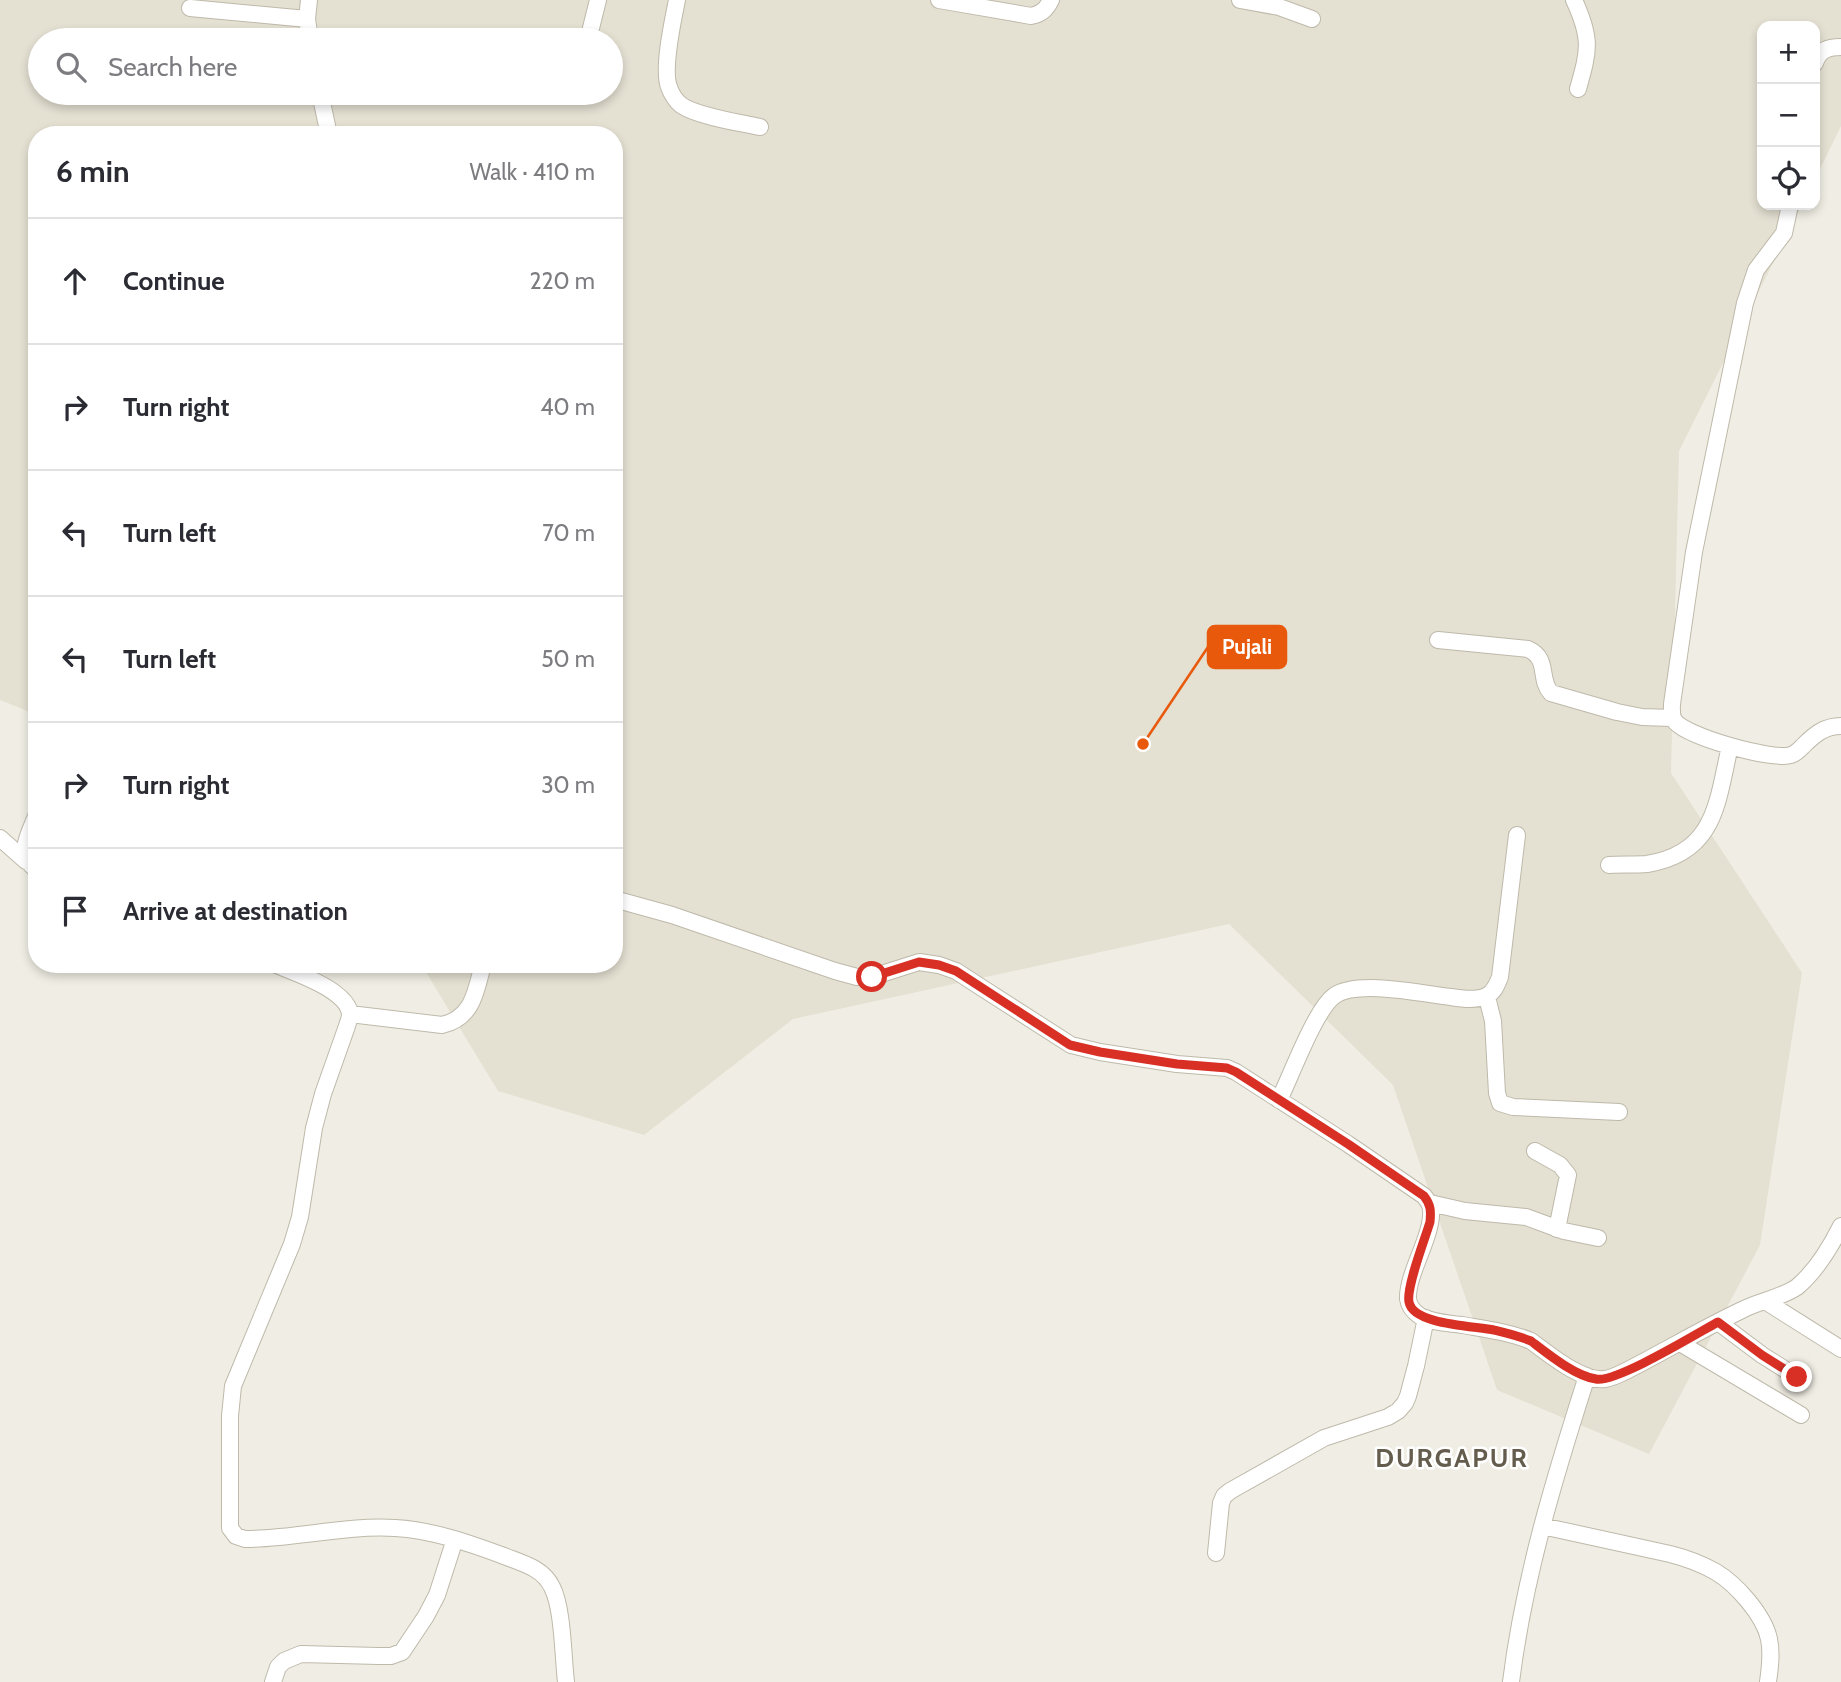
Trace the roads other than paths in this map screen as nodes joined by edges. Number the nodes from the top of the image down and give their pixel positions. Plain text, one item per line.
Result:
1 (309, 0) edge
2 (598, 0) edge
3 (677, 0) edge
4 (939, 0) edge
5 (1051, 0) edge
6 (1240, 0) edge
7 (1574, 0) edge
8 (190, 8) dead end
9 (307, 19) junction
10 (1312, 19) dead end
11 (308, 28) edge
12 (591, 28) edge
13 (1841, 47) edge
14 (1820, 53) edge
15 (1578, 89) dead end
16 (323, 105) edge
17 (327, 126) edge
18 (760, 127) dead end
19 (1789, 210) edge
20 (1438, 640) dead end
21 (1672, 718) junction
22 (1841, 726) edge
23 (1730, 746) junction
24 (1517, 835) dead end
25 (28, 840) edge
26 (1, 846) edge
27 (28, 858) edge
28 (28, 863) edge
29 (1609, 865) dead end
30 (623, 901) edge
31 (295, 973) edge
32 (481, 973) edge
33 (1487, 997) junction
34 (350, 1014) junction
35 (1279, 1100) junction
36 (1619, 1112) dead end
37 (1535, 1151) dead end
38 (1430, 1203) junction
39 (1841, 1226) edge
40 (1558, 1229) junction
41 (1598, 1238) dead end
42 (1765, 1301) junction
43 (1426, 1318) junction
44 (1718, 1322) junction
45 (1680, 1343) junction
46 (1841, 1349) edge
47 (1587, 1376) junction
48 (1797, 1377) dead end
49 (1801, 1415) dead end
50 (1542, 1526) junction
51 (455, 1539) junction
52 (1216, 1553) dead end
53 (273, 1682) edge
54 (566, 1682) edge
55 (1511, 1682) edge
56 (1768, 1682) edge

1 - 9 street
2 - 12 street
3 - 18 street
4 - 5 street
6 - 10 street
7 - 15 street
8 - 9 street
9 - 11 street
13 - 14 street
16 - 17 street
19 - 21 street
20 - 21 street
21 - 23 street
22 - 23 street
23 - 29 street
24 - 33 street
25 - 27 street
26 - 28 street
30 - 35 street
31 - 34 street
32 - 34 street
33 - 35 street
33 - 36 street
34 - 51 street
35 - 38 street
37 - 40 street
38 - 40 street
38 - 43 street
39 - 42 street
40 - 41 street
42 - 44 street
42 - 46 street
43 - 47 street
43 - 52 street
44 - 45 street
44 - 48 street
45 - 47 street
45 - 49 street
47 - 50 street
50 - 55 street
50 - 56 street
51 - 53 street
51 - 54 street

